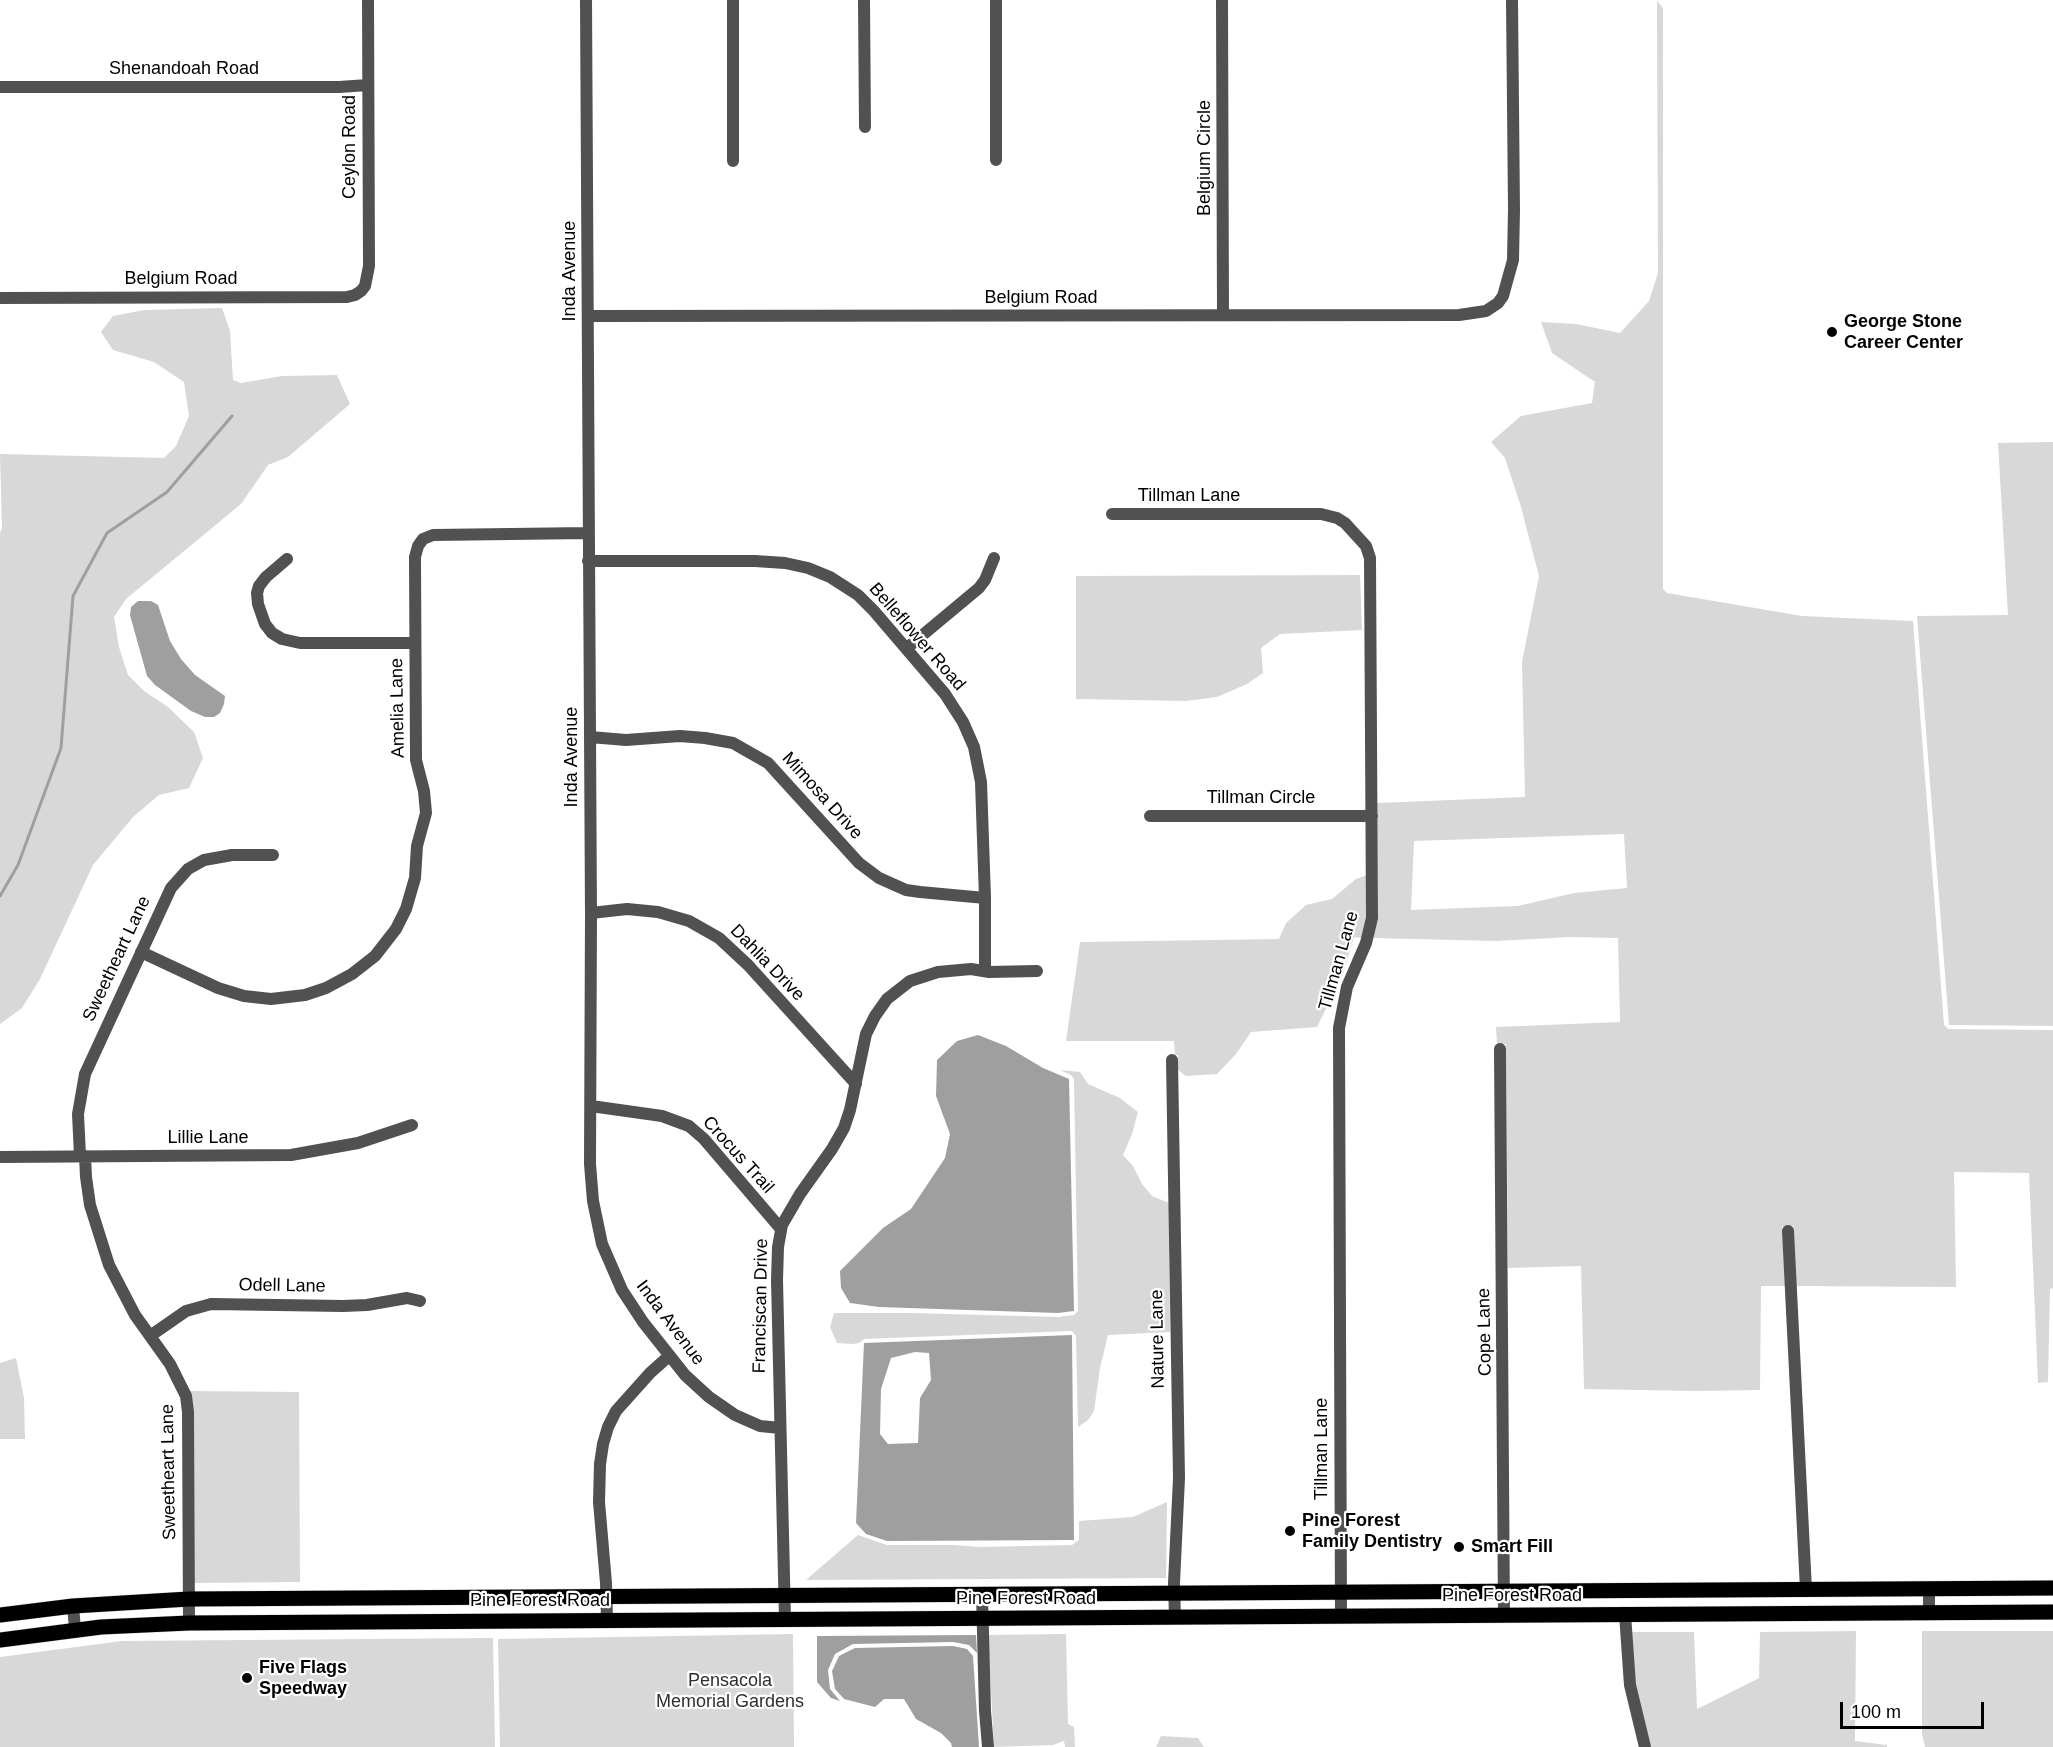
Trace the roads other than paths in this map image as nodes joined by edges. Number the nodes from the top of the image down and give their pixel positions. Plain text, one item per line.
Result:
1 (368, 0) edge
2 (586, 0) edge
3 (733, 0) edge
4 (864, 0) edge
5 (996, 0) edge
6 (1222, 0) edge
7 (1512, 0) edge
8 (368, 86) junction
9 (0, 87) edge
10 (865, 127) dead end
11 (996, 160) dead end
12 (733, 161) dead end
13 (361, 291) joint
14 (0, 298) edge
15 (1223, 315) junction
16 (588, 316) junction
17 (1112, 514) dead end
18 (588, 533) junction
19 (994, 558) dead end
20 (287, 559) dead end
21 (588, 561) junction
22 (415, 643) junction
23 (907, 648) junction
24 (590, 737) junction
25 (1150, 816) dead end
26 (1372, 816) junction
27 (273, 855) dead end
28 (985, 898) junction
29 (591, 913) junction
30 (141, 952) junction
31 (985, 971) junction
32 (1037, 971) dead end
33 (1500, 1049) dead end
34 (1173, 1060) dead end
35 (856, 1084) junction
36 (591, 1106) junction
37 (412, 1125) dead end
38 (82, 1156) junction
39 (0, 1157) edge
40 (781, 1229) junction
41 (1788, 1231) dead end
42 (420, 1301) dead end
43 (150, 1336) junction
44 (669, 1356) junction
45 (780, 1428) junction
46 (2053, 1588) edge
47 (1929, 1589) junction
48 (1806, 1590) junction
49 (1504, 1591) junction
50 (1340, 1592) junction
51 (1174, 1593) junction
52 (982, 1594) junction
53 (784, 1596) junction
54 (551, 1597) junction
55 (606, 1597) junction
56 (347, 1598) junction
57 (189, 1599) junction
58 (73, 1606) junction
59 (2053, 1612) edge
60 (1929, 1613) junction
61 (1625, 1614) junction
62 (0, 1615) edge
63 (1504, 1615) junction
64 (1341, 1616) junction
65 (1175, 1617) junction
66 (982, 1618) junction
67 (785, 1619) junction
68 (607, 1620) junction
69 (552, 1621) junction
70 (347, 1622) junction
71 (189, 1623) junction
72 (75, 1629) junction
73 (0, 1640) edge
74 (988, 1747) edge
75 (1645, 1747) edge

1 - 8 street, Ceylon Road
2 - 16 street, Inda Avenue
3 - 12 street
4 - 10 street
5 - 11 street
6 - 15 street, Belgium Circle
7 - 15 street, Belgium Road
8 - 9 street, Shenandoah Road
8 - 13 street, Ceylon Road
13 - 14 street, Belgium Road
15 - 16 street, Belgium Road
16 - 18 street, Inda Avenue
17 - 26 street, Tillman Lane
18 - 21 street, Inda Avenue
18 - 22 street, Amelia Lane
19 - 23 street
20 - 22 street
21 - 23 street, Belleflower Road
21 - 24 street, Inda Avenue
22 - 30 street, Amelia Lane
23 - 28 street, Belleflower Road
24 - 28 street, Mimosa Drive
24 - 29 street, Inda Avenue
25 - 26 street, Tillman Circle
26 - 50 street, Tillman Lane
27 - 30 street, Sweetheart Lane
28 - 31 street, Belleflower Road
29 - 35 street, Dahlia Drive
29 - 36 street, Inda Avenue
30 - 38 street, Sweetheart Lane
31 - 32 street, Franciscan Drive
31 - 35 street, Franciscan Drive
33 - 49 street, Cope Lane
34 - 51 street, Nature Lane
35 - 40 street, Franciscan Drive
36 - 40 street, Crocus Trail
36 - 44 street, Inda Avenue
37 - 38 street, Lillie Lane
38 - 39 street, Lillie Lane
38 - 43 street, Sweetheart Lane
40 - 45 street, Franciscan Drive
41 - 48 street
42 - 43 street, Odell Lane
43 - 57 street, Sweetheart Lane
44 - 45 street, Inda Avenue
44 - 55 street
45 - 53 street, Franciscan Drive
46 - 47 main road, Pine Forest Road
47 - 48 main road, Pine Forest Road
47 - 60 street
48 - 49 main road, Pine Forest Road
49 - 50 main road, Pine Forest Road
49 - 63 street, Cope Lane
50 - 51 main road, Pine Forest Road
50 - 64 street, Tillman Lane
51 - 52 main road, Pine Forest Road
51 - 65 street, Nature Lane
52 - 53 main road, Pine Forest Road
52 - 66 street
53 - 55 main road, Pine Forest Road
53 - 67 street, Franciscan Drive
54 - 55 main road, Pine Forest Road
54 - 56 main road, Pine Forest Road
54 - 69 main road
55 - 68 street
56 - 57 main road, Pine Forest Road
56 - 70 main road
57 - 58 main road, Pine Forest Road
57 - 71 street, Sweetheart Lane
58 - 62 main road, Pine Forest Road
58 - 72 street
59 - 60 main road, Pine Forest Road
60 - 61 main road, Pine Forest Road
61 - 63 main road, Pine Forest Road
61 - 75 street
63 - 64 main road, Pine Forest Road
64 - 65 main road, Pine Forest Road
65 - 66 main road, Pine Forest Road
66 - 67 main road, Pine Forest Road
66 - 74 street
67 - 68 main road, Pine Forest Road
68 - 69 main road, Pine Forest Road
69 - 70 main road, Pine Forest Road
70 - 71 main road, Pine Forest Road
71 - 72 main road, Pine Forest Road
72 - 73 main road, Pine Forest Road

